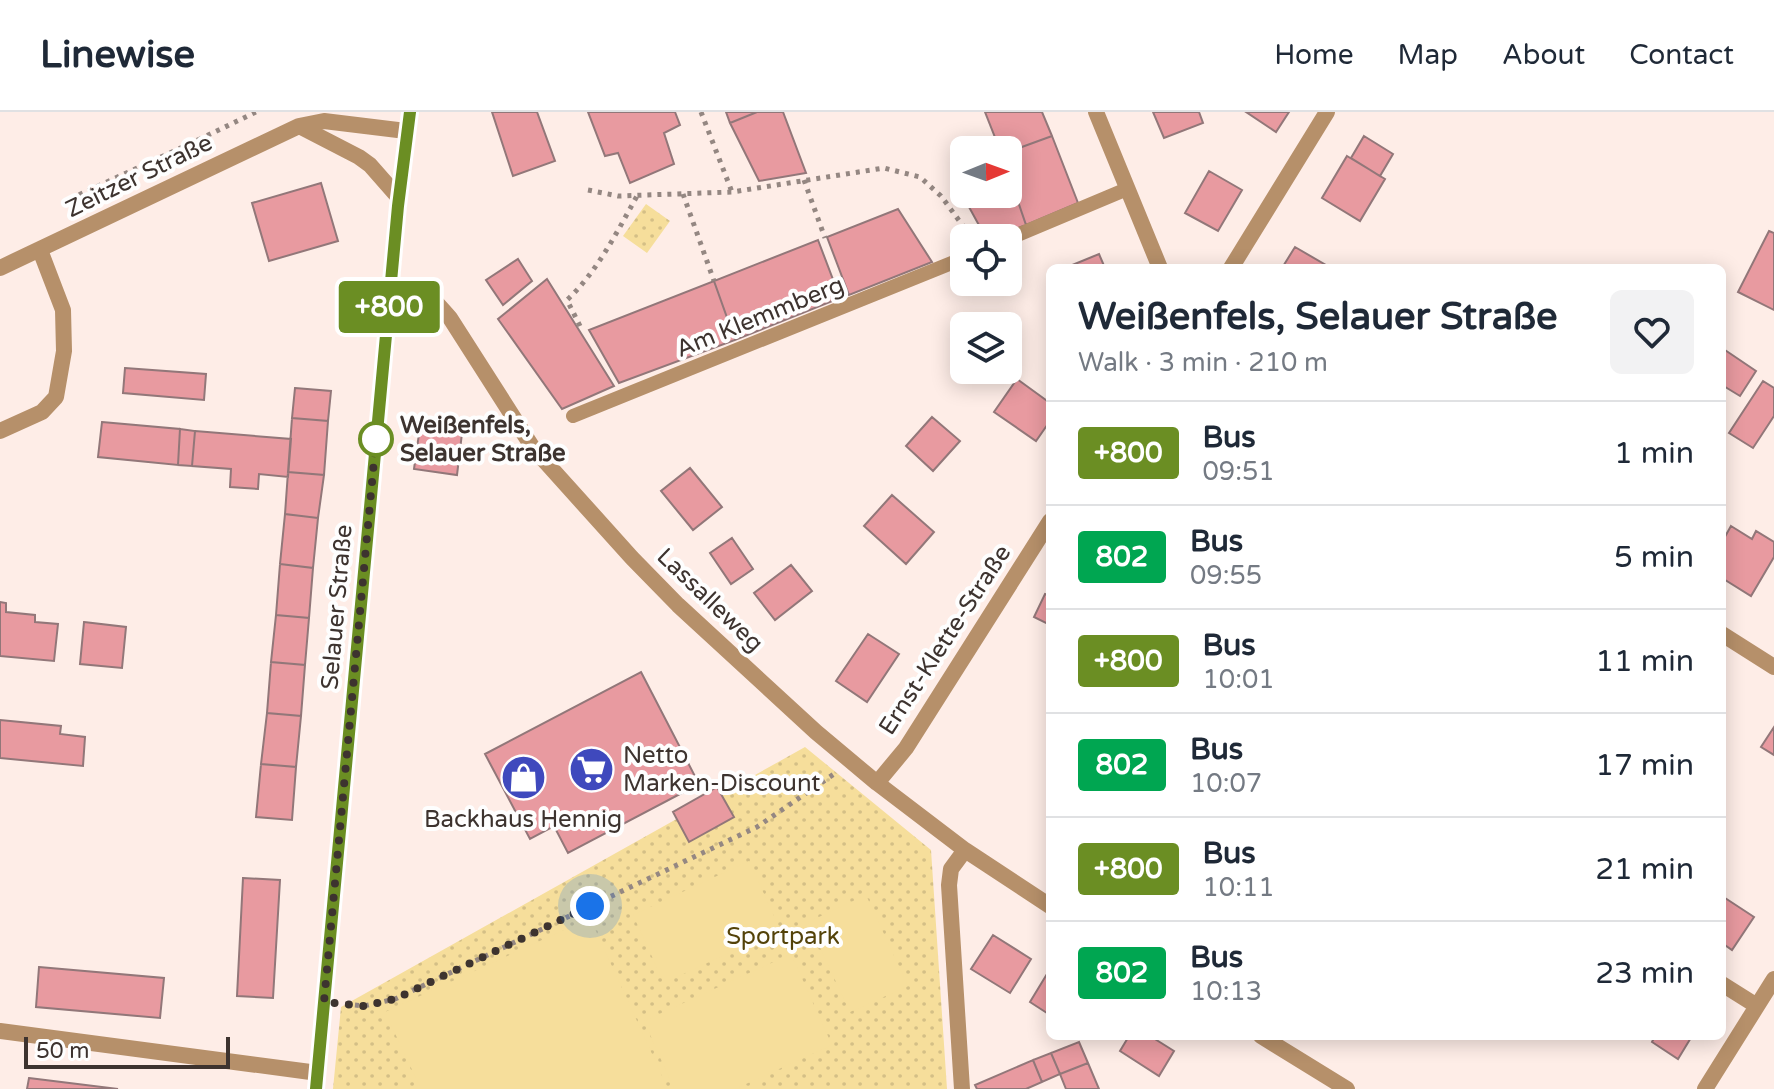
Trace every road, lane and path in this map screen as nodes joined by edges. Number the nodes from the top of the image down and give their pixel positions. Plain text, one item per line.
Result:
1 (256, 112) edge
2 (309, 112) edge
3 (410, 112) edge
4 (701, 112) edge
5 (1096, 112) edge
6 (1327, 112) edge
7 (299, 126) junction
8 (406, 131) junction
9 (200, 139) junction
10 (213, 166) junction
11 (804, 180) junction
12 (1127, 189) junction
13 (588, 190) dead end
14 (732, 192) junction
15 (683, 194) junction
16 (637, 195) junction
17 (399, 198) junction
18 (70, 199) dead end
19 (962, 224) edge
20 (1022, 233) edge
21 (825, 238) dead end
22 (40, 250) junction
23 (950, 264) edge
24 (1158, 264) edge
25 (1233, 264) edge
26 (0, 268) edge
27 (714, 281) dead end
28 (391, 285) junction
29 (580, 326) dead end
30 (573, 416) dead end
31 (0, 431) edge
32 (1044, 543) edge
33 (1726, 637) edge
34 (1774, 667) edge
35 (850, 760) junction
36 (877, 783) junction
37 (965, 850) junction
38 (1046, 903) edge
39 (1774, 979) edge
40 (1726, 987) edge
41 (324, 1002) junction
42 (1757, 1006) junction
43 (0, 1031) edge
44 (1267, 1040) edge
45 (317, 1081) edge
46 (962, 1089) edge
47 (1347, 1089) edge
48 (1705, 1089) edge

1 - 9 path
2 - 7 street, Zeitzer Straße
3 - 8 main road
4 - 14 path
5 - 12 street
6 - 25 street
7 - 8 street, Zeitzer Straße
7 - 10 street, Zeitzer Straße
7 - 17 street
8 - 17 main road, Selauer Straße
9 - 10 path
9 - 18 path
10 - 22 street, Zeitzer Straße
11 - 14 path
11 - 19 path
11 - 21 path
12 - 20 lane
12 - 24 street
13 - 16 path
14 - 15 path
15 - 16 path
15 - 27 path
16 - 29 path
17 - 28 main road, Selauer Straße
22 - 26 street, Zeitzer Straße
22 - 31 street
23 - 30 lane, Am Klemmberg
28 - 35 street, Lassalleweg
28 - 41 main road, Selauer Straße
32 - 36 street, Ernst-Klette-Straße
33 - 34 street
35 - 36 street, Lassalleweg
35 - 41 path
36 - 37 street, Lassalleweg
37 - 38 street, Lassalleweg
37 - 46 street
39 - 42 street
40 - 42 street
41 - 45 main road, Selauer Straße
42 - 48 street
43 - 45 street
44 - 47 street

